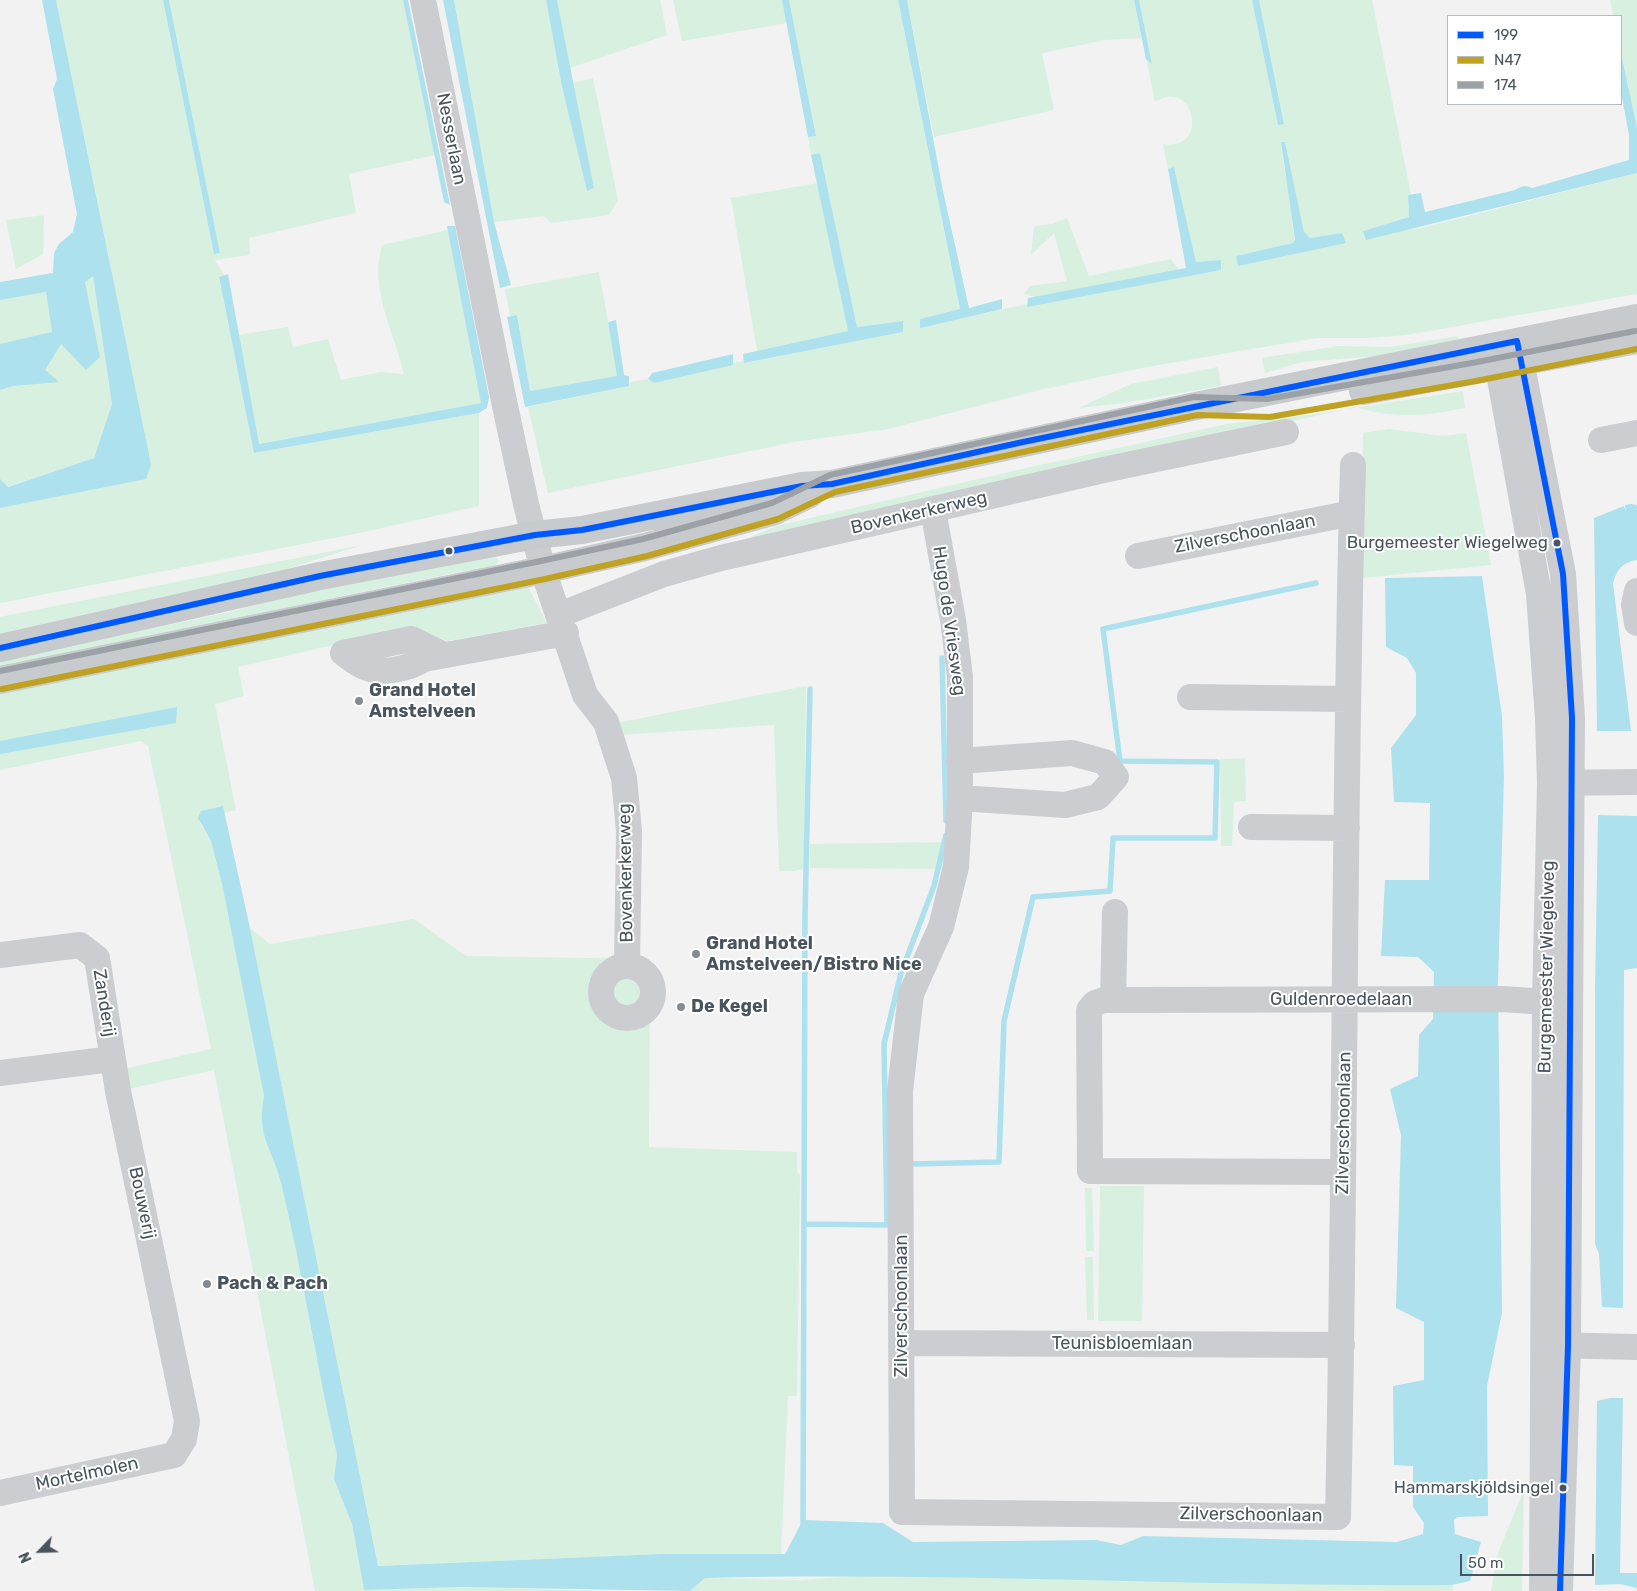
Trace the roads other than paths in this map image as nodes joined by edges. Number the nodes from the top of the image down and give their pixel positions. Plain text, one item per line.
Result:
1 (423, 0) edge
2 (1637, 318) edge
3 (1637, 340) edge
4 (1508, 354) junction
5 (1286, 432) dead end
6 (1637, 433) edge
7 (1601, 440) dead end
8 (1353, 465) dead end
9 (832, 484) junction
10 (933, 510) junction
11 (1352, 512) junction
12 (535, 535) junction
13 (1138, 556) dead end
14 (543, 570) junction
15 (1565, 590) junction
16 (1637, 591) edge
17 (1539, 594) junction
18 (1637, 623) edge
19 (562, 624) junction
20 (0, 648) edge
21 (444, 655) dead end
22 (0, 680) edge
23 (1190, 697) dead end
24 (1347, 699) junction
25 (1560, 719) junction
26 (959, 761) junction
27 (1561, 782) junction
28 (1637, 782) edge
29 (960, 798) junction
30 (1251, 827) dead end
31 (1346, 828) junction
32 (1115, 912) dead end
33 (0, 955) edge
34 (627, 966) dead end
35 (1345, 999) junction
36 (1114, 1000) junction
37 (1557, 1003) junction
38 (112, 1059) junction
39 (0, 1073) edge
40 (1343, 1172) junction
41 (902, 1176) joint
42 (902, 1342) junction
43 (1342, 1345) junction
44 (1556, 1345) junction
45 (1637, 1347) edge
46 (174, 1455) joint
47 (0, 1493) edge
48 (1542, 1591) edge
49 (1560, 1591) edge

1 - 12 street, Nesserlaan
2 - 4 main road
3 - 4 main road
4 - 9 main road
4 - 15 street, Burgemeester Wiegelweg
4 - 17 street, Burgemeester Wiegelweg
5 - 10 street, Bovenkerkerweg
6 - 7 street
8 - 11 street, Zilverschoonlaan
9 - 12 main road
9 - 14 main road
10 - 19 street, Bovenkerkerweg
10 - 26 street, Hugo de Vriesweg
11 - 13 street, Zilverschoonlaan
11 - 24 street, Zilverschoonlaan
12 - 14 street, Nesserlaan
12 - 20 main road
14 - 19 street, Bovenkerkerweg
14 - 22 main road
15 - 17 street
15 - 25 street, Burgemeester Wiegelweg
16 - 18 street
17 - 25 street, Burgemeester Wiegelweg
19 - 21 street
19 - 34 street, Bovenkerkerweg
23 - 24 street
24 - 31 street, Zilverschoonlaan
25 - 27 street, Burgemeester Wiegelweg
26 - 29 street, Hugo de Vriesweg
26 - 29 street
27 - 28 street
27 - 37 street, Burgemeester Wiegelweg
29 - 41 street, Hugo de Vriesweg
30 - 31 street
31 - 35 street, Zilverschoonlaan
32 - 36 street
33 - 38 street, Zanderij
35 - 36 street, Guldenroedelaan
35 - 37 street, Guldenroedelaan
35 - 40 street, Zilverschoonlaan
36 - 40 street, Guldenroedelaan
37 - 44 street, Burgemeester Wiegelweg
38 - 39 street
38 - 46 street, Bouwerij
40 - 43 street, Zilverschoonlaan
41 - 42 street, Zilverschoonlaan
42 - 43 street, Teunisbloemlaan
42 - 43 street, Zilverschoonlaan
44 - 45 street
44 - 48 street, Burgemeester Wiegelweg
44 - 49 street, Burgemeester Wiegelweg
46 - 47 street, Mortelmolen

